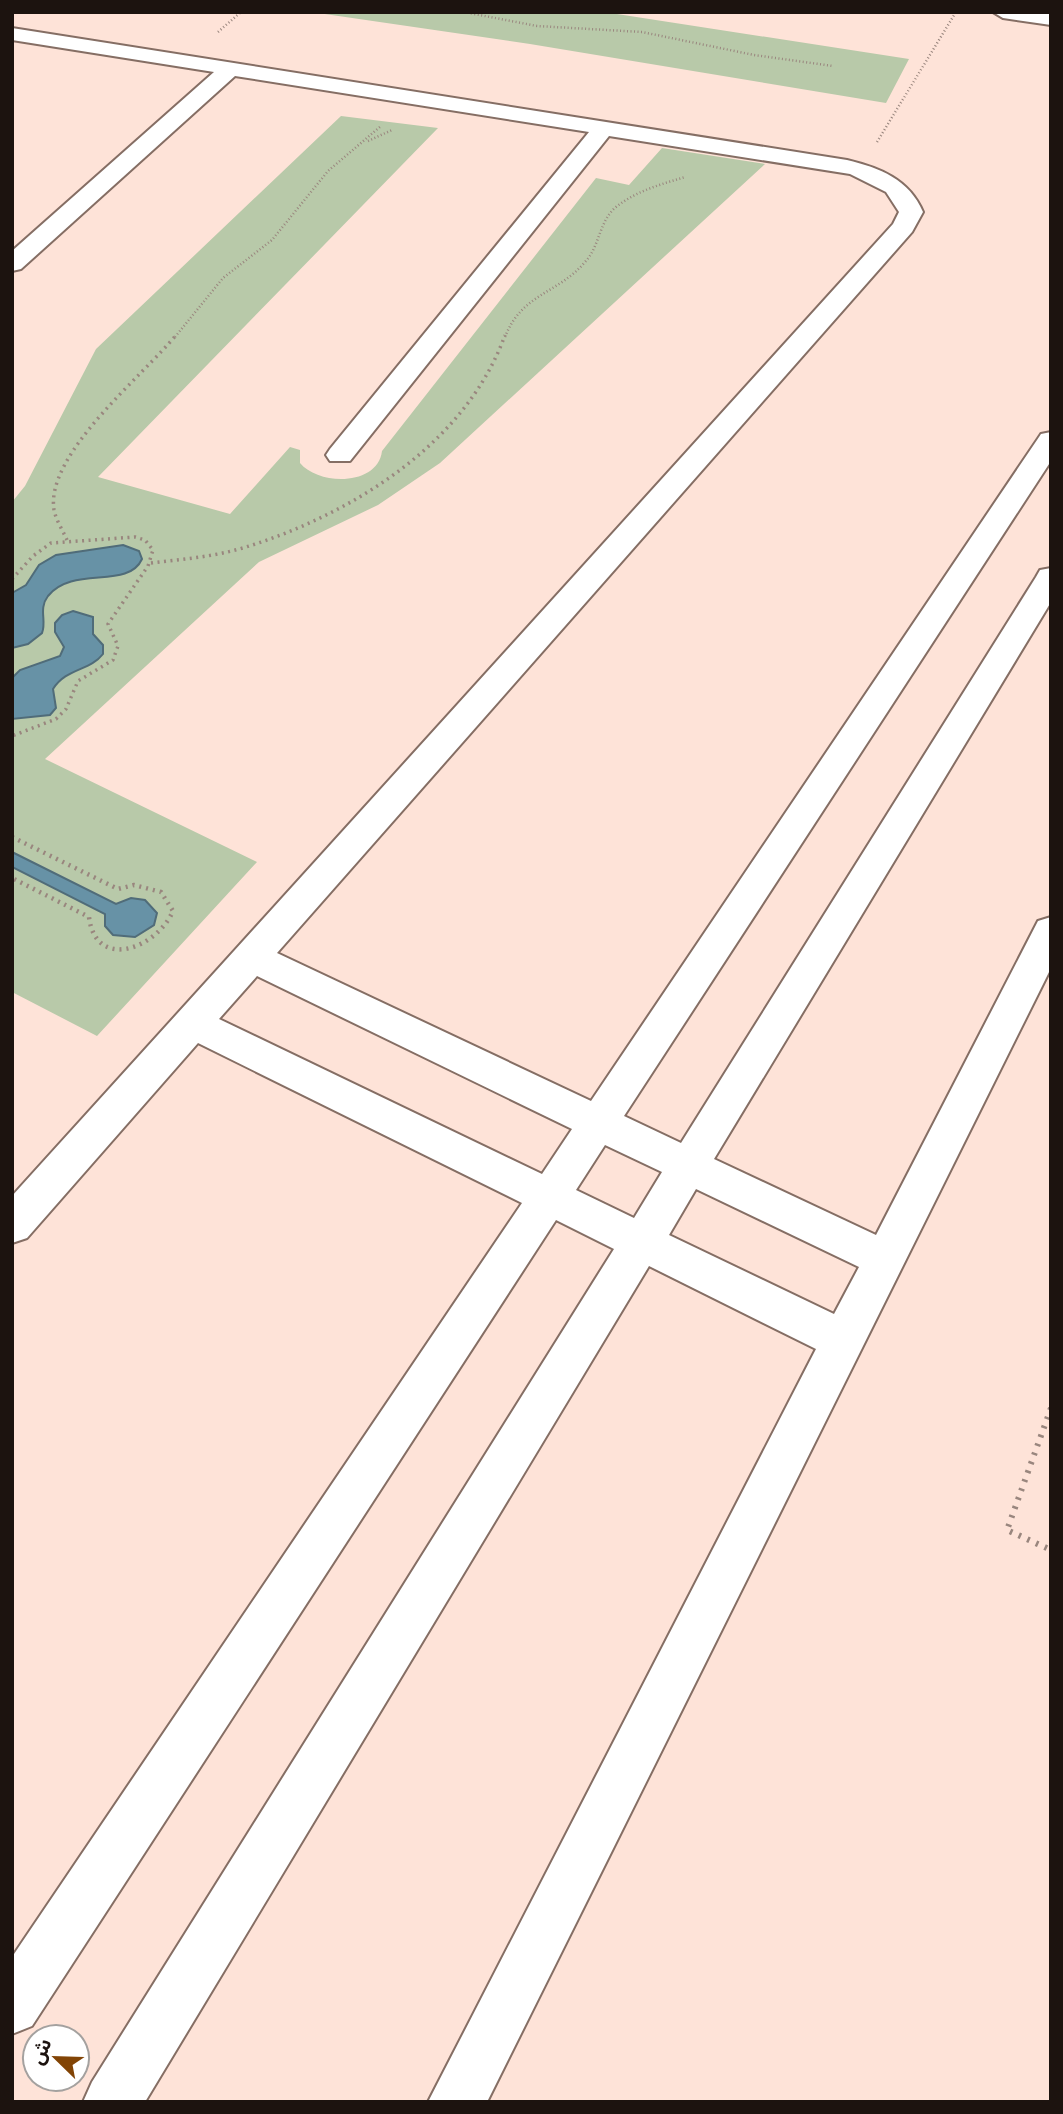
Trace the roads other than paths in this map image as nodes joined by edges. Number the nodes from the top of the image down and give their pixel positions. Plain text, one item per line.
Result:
1 (1003, 12) edge
2 (1051, 19) edge
3 (12, 34) edge
4 (232, 67) junction
5 (605, 127) junction
6 (12, 264) edge
7 (1051, 440) edge
8 (340, 455) dead end
9 (1051, 577) edge
10 (1051, 931) edge
11 (251, 957) junction
12 (192, 1023) junction
13 (599, 1122) junction
14 (688, 1166) junction
15 (550, 1197) junction
16 (12, 1225) edge
17 (641, 1241) junction
18 (884, 1259) junction
19 (843, 1340) junction
20 (12, 2007) edge
21 (112, 2102) edge
22 (457, 2102) edge

1 - 2 street
3 - 4 street
4 - 5 street
4 - 6 street
5 - 8 street
5 - 11 street
7 - 13 street
9 - 14 street
10 - 18 street
11 - 12 street
11 - 13 street
12 - 15 street
12 - 16 street
13 - 14 street
13 - 15 street
14 - 17 street
14 - 18 street
15 - 17 street
15 - 20 street
17 - 19 street
17 - 21 street
18 - 19 street
19 - 22 street

